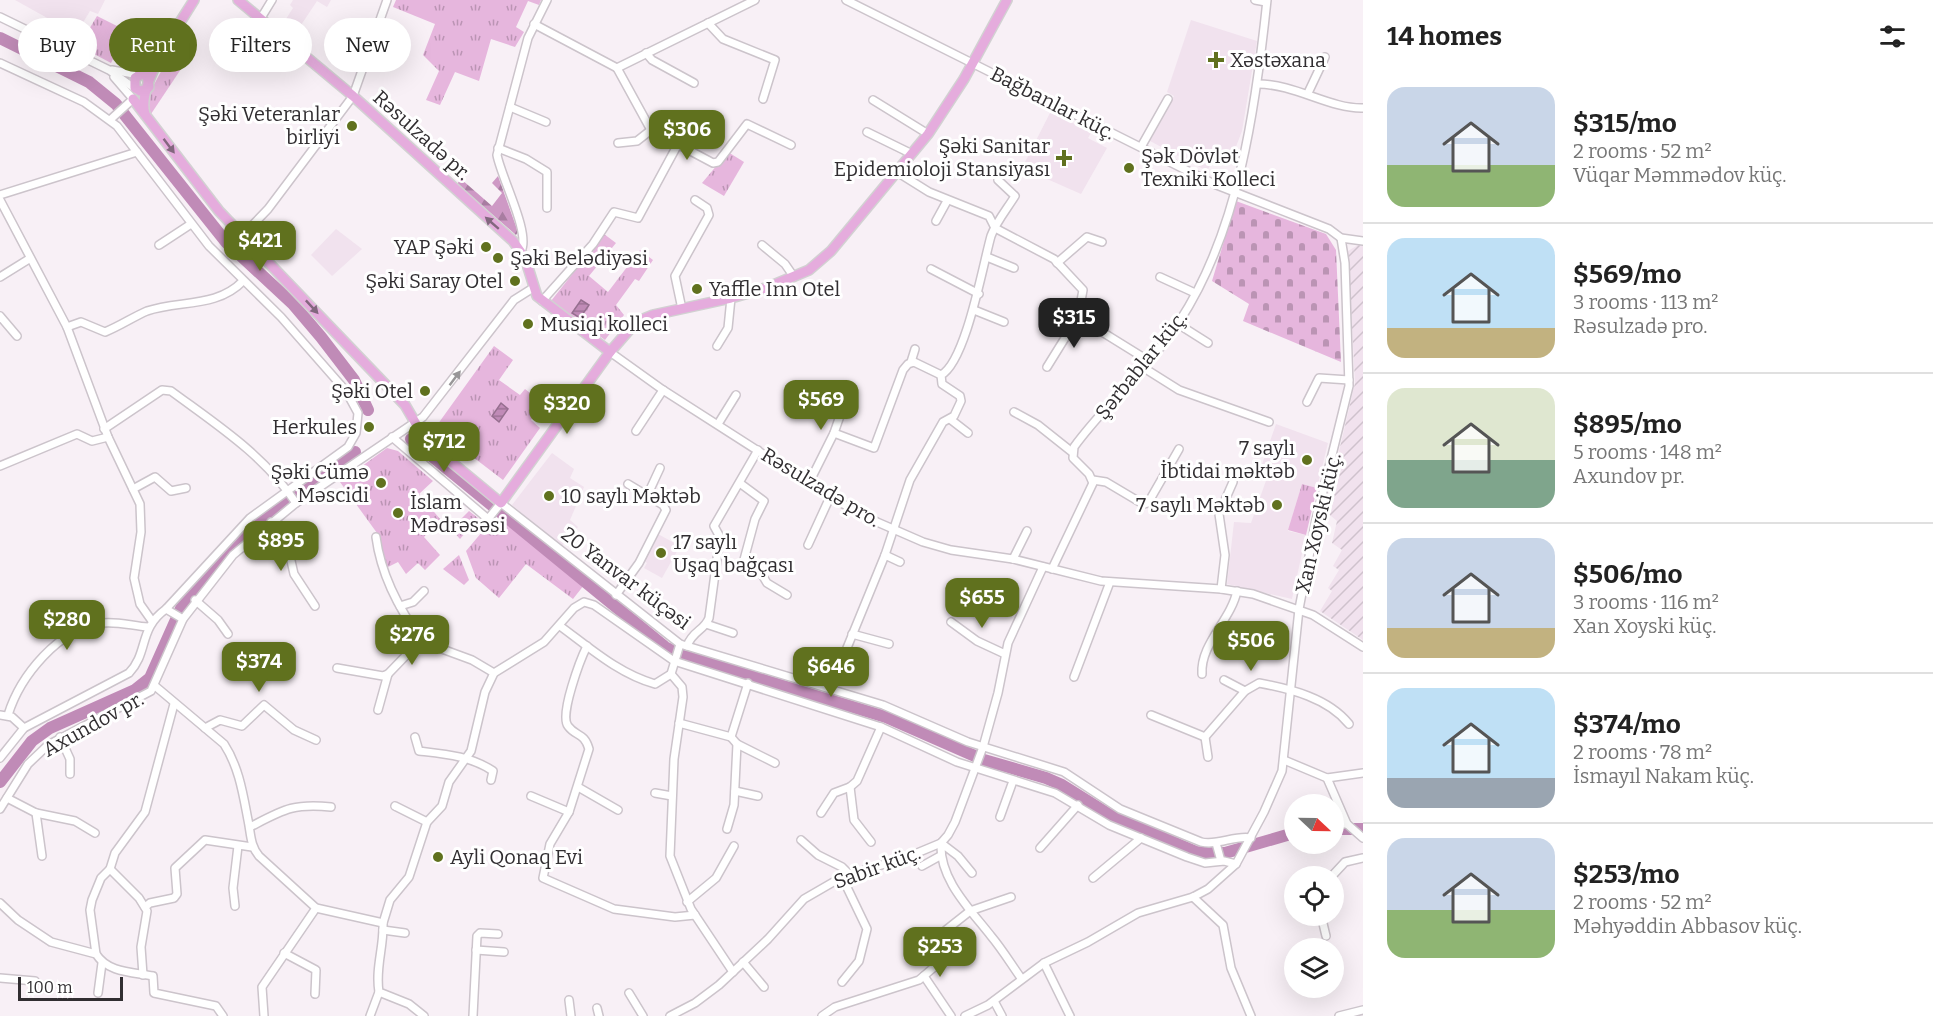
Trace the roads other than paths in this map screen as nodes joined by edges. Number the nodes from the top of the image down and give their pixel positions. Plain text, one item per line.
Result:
1 (194, 0) edge
2 (238, 0) edge
3 (272, 0) edge
4 (387, 0) edge
5 (547, 0) edge
6 (756, 0) edge
7 (846, 0) edge
8 (1007, 0) edge
9 (1255, 0) edge
10 (1267, 1) edge
11 (0, 17) edge
12 (183, 18) edge
13 (261, 18) joint
14 (708, 23) junction
15 (534, 24) junction
16 (646, 53) junction
17 (1325, 57) dead end
18 (312, 61) edge
19 (974, 62) junction
20 (1, 66) edge
21 (617, 68) junction
22 (109, 70) edge
23 (110, 72) edge
24 (113, 72) edge
25 (113, 72) edge
26 (149, 72) edge
27 (149, 72) edge
28 (694, 83) dead end
29 (1258, 84) junction
30 (140, 85) junction
31 (1308, 93) junction
32 (353, 96) junction
33 (763, 99) dead end
34 (1168, 99) dead end
35 (873, 100) dead end
36 (131, 101) junction
37 (510, 107) junction
38 (1363, 108) edge
39 (114, 117) junction
40 (146, 117) junction
41 (546, 122) dead end
42 (651, 130) junction
43 (867, 132) dead end
44 (928, 134) junction
45 (618, 144) dead end
46 (678, 144) junction
47 (791, 145) dead end
48 (1142, 147) junction
49 (498, 148) junction
50 (137, 152) junction
51 (912, 154) junction
52 (897, 172) junction
53 (998, 180) dead end
54 (1233, 192) junction
55 (0, 195) edge
56 (0, 200) edge
57 (695, 200) dead end
58 (947, 201) junction
59 (547, 208) dead end
60 (936, 221) dead end
61 (191, 224) junction
62 (995, 228) junction
63 (243, 235) junction
64 (1341, 238) junction
65 (1363, 241) edge
66 (1102, 242) dead end
67 (159, 245) dead end
68 (762, 245) dead end
69 (522, 251) junction
70 (987, 257) junction
71 (29, 259) junction
72 (1057, 263) junction
73 (1014, 268) dead end
74 (931, 269) dead end
75 (0, 277) edge
76 (794, 277) junction
77 (1160, 277) dead end
78 (243, 281) junction
79 (533, 288) junction
80 (1195, 293) junction
81 (978, 294) junction
82 (731, 298) junction
83 (542, 301) junction
84 (682, 309) junction
85 (974, 310) junction
86 (0, 316) edge
87 (1078, 317) junction
88 (1004, 322) dead end
89 (1178, 324) junction
90 (67, 327) junction
91 (17, 336) dead end
92 (1208, 343) dead end
93 (717, 346) dead end
94 (915, 349) dead end
95 (610, 352) junction
96 (1149, 361) junction
97 (911, 362) junction
98 (1047, 367) dead end
99 (1144, 368) junction
100 (941, 375) junction
101 (1349, 380) junction
102 (850, 387) dead end
103 (663, 390) junction
104 (736, 395) dead end
105 (1307, 402) dead end
106 (1014, 412) dead end
107 (950, 419) junction
108 (417, 422) junction
109 (1269, 422) dead end
110 (718, 424) junction
111 (104, 429) junction
112 (636, 431) dead end
113 (834, 433) junction
114 (968, 433) dead end
115 (392, 436) junction
116 (108, 437) junction
117 (1179, 448) dead end
118 (758, 450) junction
119 (1072, 452) junction
120 (0, 466) edge
121 (660, 468) dead end
122 (1093, 480) junction
123 (1233, 482) dead end
124 (809, 483) junction
125 (628, 484) dead end
126 (741, 484) junction
127 (186, 488) dead end
128 (133, 489) junction
129 (288, 491) junction
130 (647, 496) junction
131 (830, 497) junction
132 (296, 502) junction
133 (500, 505) junction
134 (272, 522) junction
135 (894, 530) junction
136 (1027, 531) dead end
137 (376, 537) dead end
138 (808, 544) dead end
139 (885, 555) junction
140 (1012, 559) junction
141 (900, 562) dead end
142 (1043, 567) junction
143 (1052, 569) junction
144 (1110, 582) junction
145 (1221, 589) junction
146 (423, 591) dead end
147 (1237, 591) junction
148 (616, 595) junction
149 (787, 595) dead end
150 (195, 600) junction
151 (315, 606) dead end
152 (400, 606) junction
153 (1299, 609) junction
154 (169, 611) junction
155 (182, 619) junction
156 (951, 622) dead end
157 (150, 624) junction
158 (706, 624) junction
159 (560, 626) junction
160 (733, 633) dead end
161 (228, 634) dead end
162 (852, 634) junction
163 (423, 642) junction
164 (889, 644) dead end
165 (683, 645) junction
166 (587, 646) junction
167 (1363, 647) edge
168 (1005, 654) junction
169 (674, 661) junction
170 (337, 668) dead end
171 (494, 673) junction
172 (671, 674) junction
173 (1202, 674) dead end
174 (388, 675) junction
175 (1074, 677) dead end
176 (1224, 680) dead end
177 (748, 683) junction
178 (155, 686) junction
179 (831, 687) junction
180 (1289, 688) junction
181 (1245, 691) junction
182 (174, 704) junction
183 (378, 710) dead end
184 (4, 715) edge
185 (1151, 715) dead end
186 (680, 723) junction
187 (1349, 724) dead end
188 (881, 727) junction
189 (24, 728) junction
190 (205, 728) junction
191 (60, 737) junction
192 (415, 737) dead end
193 (731, 737) junction
194 (1205, 737) junction
195 (316, 740) dead end
196 (737, 744) junction
197 (983, 747) junction
198 (1208, 757) dead end
199 (0, 758) edge
200 (467, 758) junction
201 (1284, 760) junction
202 (775, 763) dead end
203 (975, 768) junction
204 (1363, 773) edge
205 (70, 774) dead end
206 (1327, 778) junction
207 (491, 780) dead end
208 (1014, 781) junction
209 (578, 787) junction
210 (850, 787) junction
211 (735, 791) junction
212 (655, 793) dead end
213 (531, 796) dead end
214 (672, 796) junction
215 (758, 796) dead end
216 (7, 798) junction
217 (1078, 805) junction
218 (395, 806) dead end
219 (331, 807) dead end
220 (0, 809) edge
221 (618, 810) dead end
222 (568, 812) junction
223 (36, 813) junction
224 (821, 813) dead end
225 (1000, 817) dead end
226 (427, 822) junction
227 (1347, 824) joint
228 (250, 827) junction
229 (727, 829) dead end
230 (95, 833) dead end
231 (1141, 838) junction
232 (1363, 838) edge
233 (801, 840) dead end
234 (1251, 840) junction
235 (871, 842) dead end
236 (941, 843) junction
237 (1217, 845) junction
238 (238, 846) junction
239 (252, 846) junction
240 (734, 846) dead end
241 (1040, 848) dead end
242 (42, 855) dead end
243 (940, 856) junction
244 (1363, 858) edge
245 (1220, 860) junction
246 (1236, 864) junction
247 (922, 866) dead end
248 (1341, 866) edge
249 (110, 869) junction
250 (972, 873) dead end
251 (846, 876) junction
252 (1093, 878) dead end
253 (1011, 897) dead end
254 (1193, 897) junction
255 (687, 902) junction
256 (0, 903) edge
257 (235, 906) dead end
258 (145, 907) junction
259 (316, 908) junction
260 (970, 911) junction
261 (694, 915) junction
262 (1324, 926) edge
263 (383, 927) junction
264 (405, 933) dead end
265 (498, 934) dead end
266 (1326, 936) dead end
267 (476, 950) junction
268 (284, 952) junction
269 (504, 952) dead end
270 (96, 954) junction
271 (743, 962) junction
272 (102, 963) junction
273 (1044, 963) junction
274 (733, 972) junction
275 (144, 975) junction
276 (924, 976) junction
277 (0, 978) edge
278 (1021, 978) junction
279 (35, 981) dead end
280 (842, 982) dead end
281 (764, 987) dead end
282 (379, 992) junction
283 (98, 993) dead end
284 (629, 993) dead end
285 (315, 994) dead end
286 (569, 1000) dead end
287 (994, 1001) junction
288 (1363, 1010) edge
289 (223, 1016) edge
290 (264, 1016) edge
291 (370, 1016) edge
292 (424, 1016) edge
293 (473, 1016) edge
294 (571, 1016) edge
295 (643, 1016) edge
296 (670, 1016) edge
297 (822, 1016) edge
298 (951, 1016) edge
299 (965, 1016) edge
300 (1002, 1016) edge
301 (1070, 1016) edge
302 (1251, 1016) edge
303 (1339, 1016) edge

1 - 12 main road
2 - 13 main road, Rəsulzadə pr.
3 - 13 street
4 - 32 street
5 - 15 street
6 - 14 street
7 - 19 street, Bağbanlar küç.
8 - 19 main road
9 - 10 street, Şərbablar küç.
10 - 29 street, Şərbablar küç.
11 - 22 street
14 - 16 street
14 - 33 street
15 - 21 street
15 - 37 street
16 - 21 street
16 - 28 street
17 - 31 street
18 - 32 main road, Rəsulzadə pr.
19 - 44 main road
19 - 48 street, Bağbanlar küç.
20 - 39 street
21 - 42 street
23 - 36 street
24 - 30 street
25 - 30 street
26 - 30 main road
27 - 30 main road
29 - 31 street
29 - 54 street, Şərbablar küç.
30 - 36 main road
30 - 36 main road
30 - 40 main road
31 - 38 street
32 - 63 street
69 -> 32 main road, Rəsulzadə pr.
34 - 48 street
35 - 44 street
36 - 39 street
36 - 40 main road, 20 Yanvar küçəsi
37 - 41 street
37 - 49 street
39 - 50 street
40 -> 63 main road, 20 Yanvar küçəsi
42 - 45 street
42 - 46 street
43 - 51 street
44 - 51 main road
46 - 47 street
46 - 83 street
48 - 54 street, Bağbanlar küç.
49 - 59 street
49 - 69 street
50 - 55 street
50 - 61 street
51 - 52 main road
52 - 58 street
52 - 76 main road
53 - 62 street
54 - 64 street, Bağbanlar küç.
54 - 80 street, Şərbablar küç.
56 - 71 street
57 - 84 street
58 - 60 street
58 - 62 street
61 - 67 street
61 - 78 street
62 - 70 street
62 - 72 street
63 -> 108 main road, 20 Yanvar küçəsi
64 - 65 street, Bağbanlar küç.
64 - 101 street, Xan Xoyski küç.
66 - 72 street
68 - 76 street
69 - 79 main road
70 - 73 street
70 - 81 street
71 - 75 street
71 - 90 street
72 - 87 street
74 - 81 street
76 - 82 main road
77 - 80 street
78 - 90 street
78 - 129 street
79 - 83 main road
108 -> 79 street, Axundov pr.
80 - 89 street, Şərbablar küç.
81 - 85 street
82 - 84 main road
82 - 93 street
83 - 95 main road
84 - 95 main road
85 - 88 street
85 - 100 street
86 - 91 street
87 - 96 street
87 - 98 street
89 - 92 street
89 - 96 street, Şərbablar küç.
90 - 111 street
94 - 97 street
95 - 103 street, Rəsulzadə pro.
95 - 133 main road
96 - 99 street, Şərbablar küç.
97 - 100 street
97 - 113 street
99 - 109 street
99 - 119 street, Şərbablar küç.
100 - 107 street
101 - 105 street
101 - 153 street, Xan Xoyski küç.
102 - 113 street
103 - 110 street, Rəsulzadə pro.
103 - 112 street
104 - 110 street
106 - 119 street
107 - 114 street
107 - 135 street
108 - 115 street, Axundov pr.
108 - 133 main road, 20 Yanvar küçəsi
110 - 118 street, Rəsulzadə pro.
111 - 116 street
111 - 129 street
113 - 124 street
115 - 132 street, Axundov pr.
115 - 133 street
116 - 120 street
116 - 128 street
117 - 122 street
118 - 124 street, Rəsulzadə pro.
118 - 126 street
119 - 122 street
121 - 130 street
122 - 143 street
123 - 145 street
124 - 131 street, Rəsulzadə pro.
125 - 130 street
126 - 149 street
126 - 158 street
127 - 128 street
128 - 157 street
129 - 132 street
129 - 154 street
130 - 148 street
131 - 135 street, Rəsulzadə pro.
131 - 138 street
132 - 134 street, Axundov pr.
133 - 148 street, 20 Yanvar küçəsi
134 - 150 street, Axundov pr.
134 - 151 street
135 - 139 street
135 - 140 street, Rəsulzadə pro.
136 - 140 street
137 - 152 street
139 - 141 street
139 - 162 street
140 - 142 street, Rəsulzadə pro.
142 - 143 street, Rəsulzadə pro.
142 - 168 street
143 - 144 street, Rəsulzadə pro.
144 - 145 street, Rəsulzadə pro.
144 - 175 street
145 - 147 street, Rəsulzadə pro.
146 - 152 street
147 - 153 street, Rəsulzadə pro.
147 - 173 street
148 - 165 street, 20 Yanvar küçəsi
150 - 155 street, Axundov pr.
150 - 161 street
152 - 163 street
153 - 167 street, Rəsulzadə pro.
153 - 180 street, Xan Xoyski küç.
154 - 155 street
154 - 157 street
155 - 178 street, Axundov pr.
156 - 168 street
157 - 184 street
157 - 189 street
158 - 160 street
158 - 165 street
159 - 166 street
159 - 169 street
159 - 171 street
162 - 164 street
162 - 179 street
163 - 171 street
163 - 174 street
165 - 169 street
165 - 179 street, 20 Yanvar küçəsi
166 - 172 street
166 - 209 street
168 - 197 street
169 - 172 street
169 - 177 street
170 - 174 street
171 - 200 street
172 - 186 street
174 - 183 street
176 - 181 street
177 - 188 street
177 - 193 street
178 - 182 street
178 - 191 street, Axundov pr.
179 - 197 street, 20 Yanvar küçəsi
180 - 181 street
180 - 187 street
180 - 201 street, Xan Xoyski küç.
181 - 194 street
182 - 190 street
182 - 249 street
184 - 189 street
185 - 194 street
186 - 193 street
186 - 214 street
188 - 203 street
188 - 210 street
189 - 199 street
190 - 195 street
190 - 228 street
191 - 205 street
191 - 216 street, Axundov pr.
192 - 200 street
193 - 196 street
194 - 198 street
196 - 202 street
196 - 211 street
197 - 203 street, Sabir küç.
197 - 237 street, 20 Yanvar küçəsi
200 - 207 street
200 - 226 street
201 - 206 street
201 - 234 street, Xan Xoyski küç.
203 - 208 street
203 - 236 street, Sabir küç.
204 - 206 street
206 - 227 street
208 - 217 street
208 - 225 street
209 - 221 street
209 - 222 street
210 - 224 street
210 - 235 street
211 - 215 street
211 - 229 street
212 - 214 street
213 - 222 street
214 - 255 street
216 - 220 street, Axundov pr.
216 - 223 street
217 - 231 street
217 - 241 street
218 - 226 street
219 - 228 street
222 - 261 street
223 - 230 street
223 - 242 street
226 - 263 street
227 - 232 street
228 - 239 street
231 - 245 street
231 - 252 street
233 - 251 street
234 - 237 street, 20 Yanvar küçəsi
234 - 246 street, Xan Xoyski küç.
236 - 243 street
236 - 250 street
236 - 251 street, Sabir küç.
237 - 245 street
238 - 239 street
238 - 257 street
238 - 258 street
239 - 259 street
240 - 255 street
243 - 247 street
243 - 260 street
244 - 248 street
245 - 246 street
246 - 254 street
249 - 258 street
249 - 270 street
251 - 271 street, Sabir küç.
251 - 280 street
253 - 260 street
254 - 273 street
254 - 302 street
255 - 261 street
256 - 270 street
258 - 275 street
259 - 263 street
259 - 268 street
260 - 276 street
260 - 278 street
261 - 274 street
262 - 266 street
263 - 264 street
263 - 282 street
265 - 267 street
267 - 269 street
267 - 293 street
268 - 285 street
268 - 290 street
270 - 272 street
271 - 274 street, Sabir küç.
271 - 281 street
272 - 275 street
272 - 283 street
273 - 278 street
273 - 301 street
274 - 296 street, Sabir küç.
275 - 289 street
276 - 297 street
276 - 298 street
277 - 279 street
278 - 287 street
282 - 291 street
282 - 292 street
284 - 295 street
286 - 294 street
287 - 299 street
287 - 300 street
288 - 303 street

